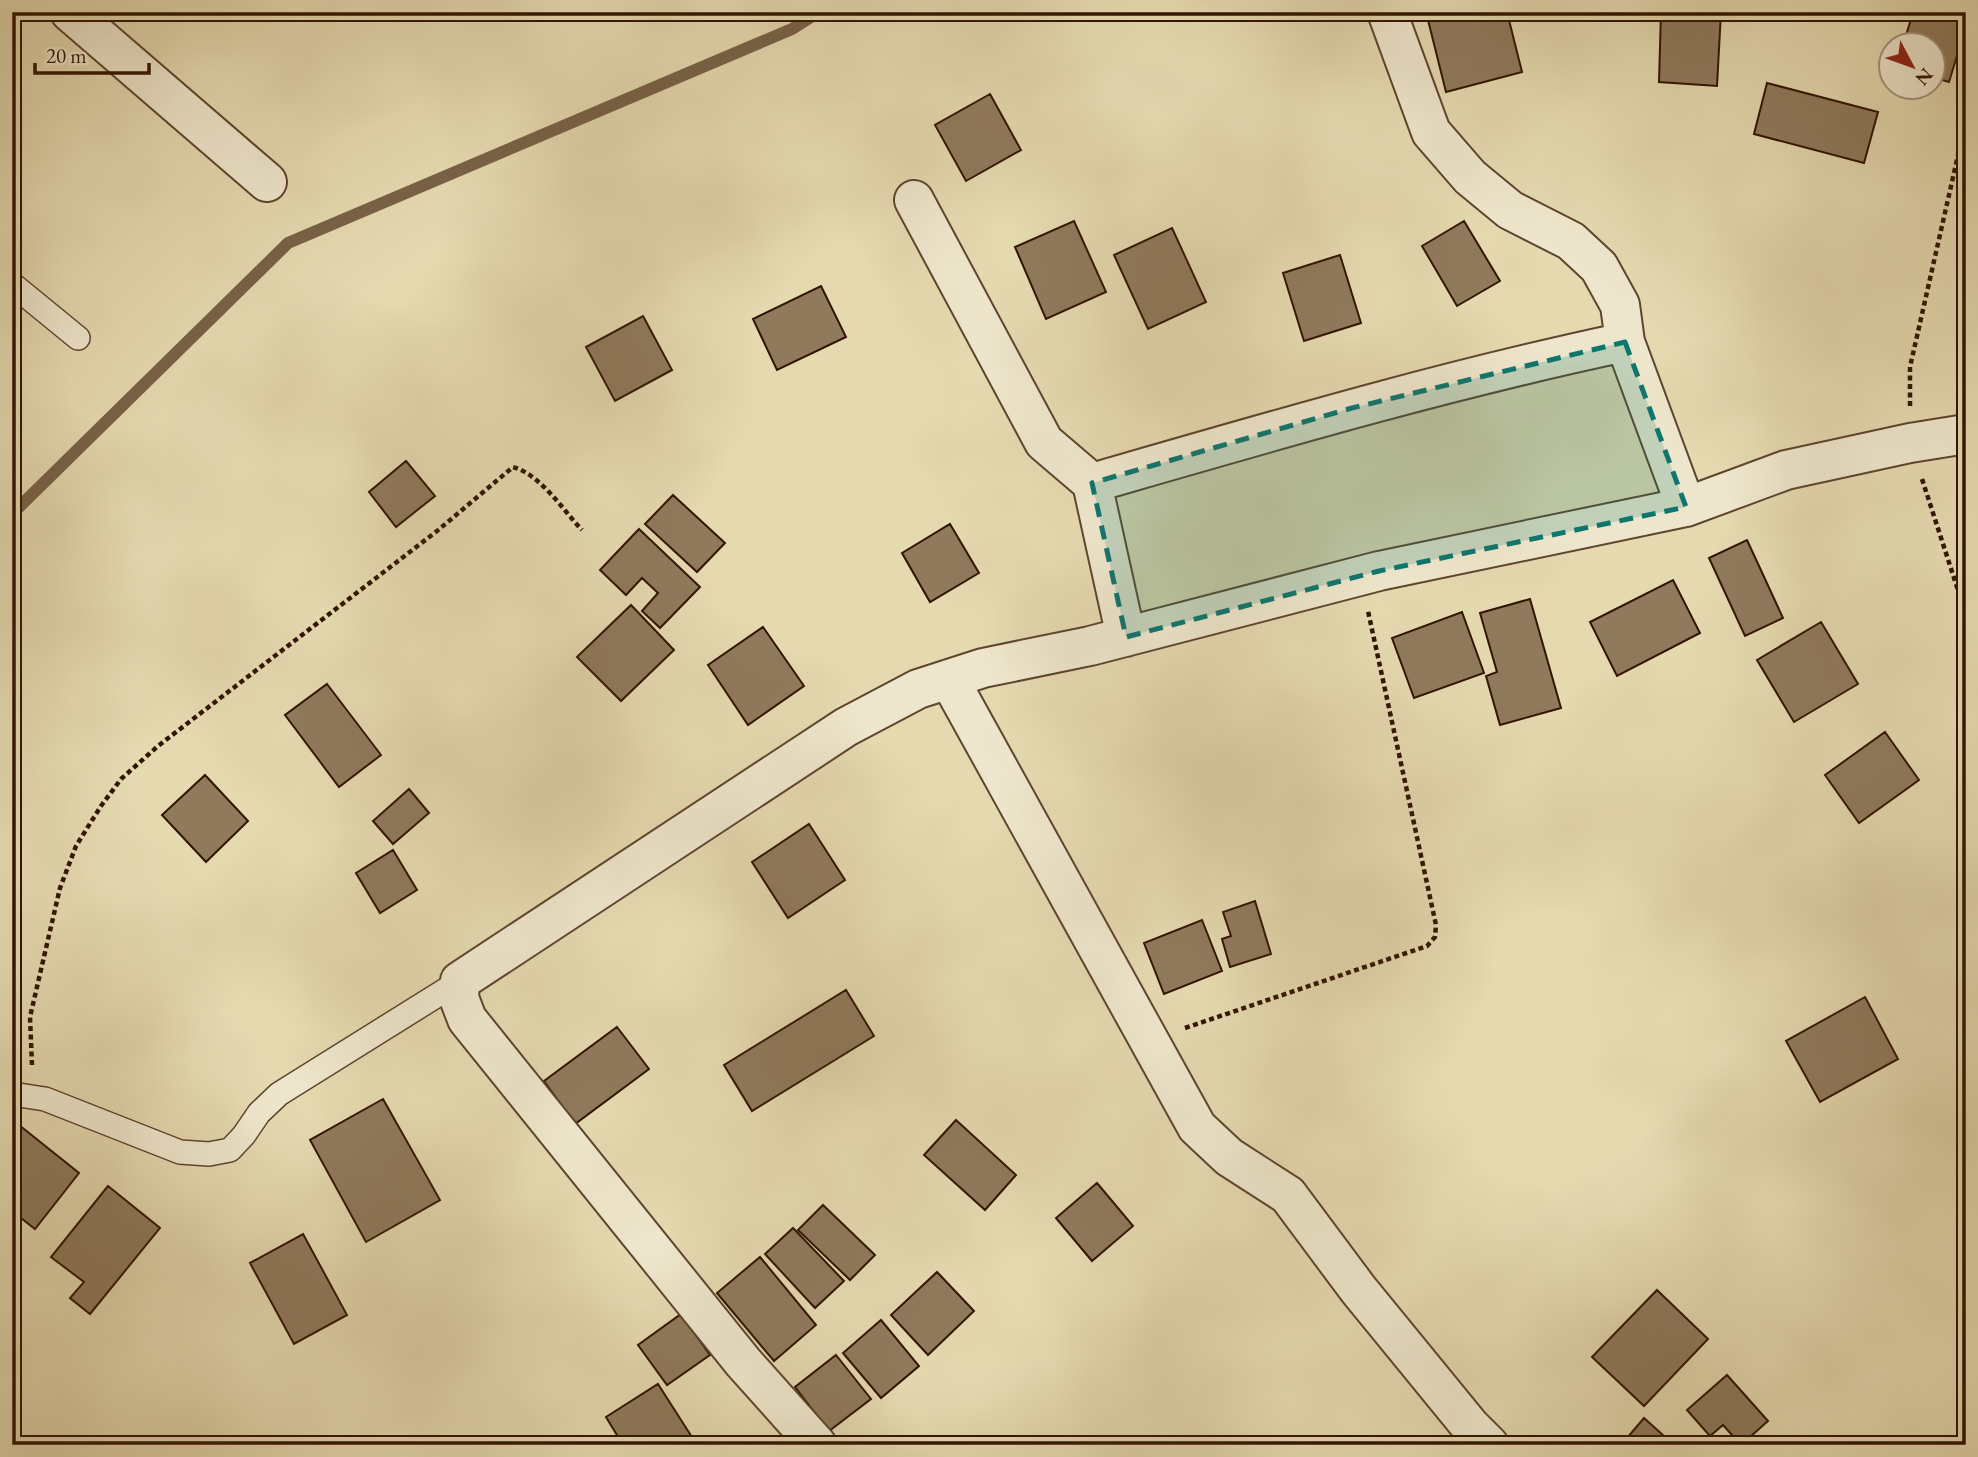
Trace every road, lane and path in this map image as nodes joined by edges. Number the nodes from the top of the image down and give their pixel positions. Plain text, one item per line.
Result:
1 (70, 12) edge
2 (1387, 12) edge
3 (1966, 120) edge
4 (267, 181) dead end
5 (914, 200) dead end
6 (12, 284) edge
7 (78, 338) dead end
8 (1625, 342) junction
9 (1966, 434) edge
10 (1910, 443) junction
11 (1092, 483) junction
12 (1686, 507) junction
13 (582, 530) dead end
14 (1361, 576) junction
15 (1966, 615) edge
16 (1126, 637) junction
17 (949, 679) junction
18 (460, 981) junction
19 (1149, 1040) junction
20 (23, 1096) edge
21 (817, 1445) edge
22 (1489, 1445) edge

1 - 4 street
2 - 8 street
3 - 10 path
5 - 11 street
6 - 7 lane
8 - 11 street
8 - 12 street
9 - 10 street
10 - 12 street
10 - 15 path
11 - 16 street
12 - 14 street
13 - 20 path
14 - 16 street
14 - 19 path
16 - 17 street
17 - 18 street
17 - 19 street
18 - 20 lane
18 - 21 street
19 - 22 street

